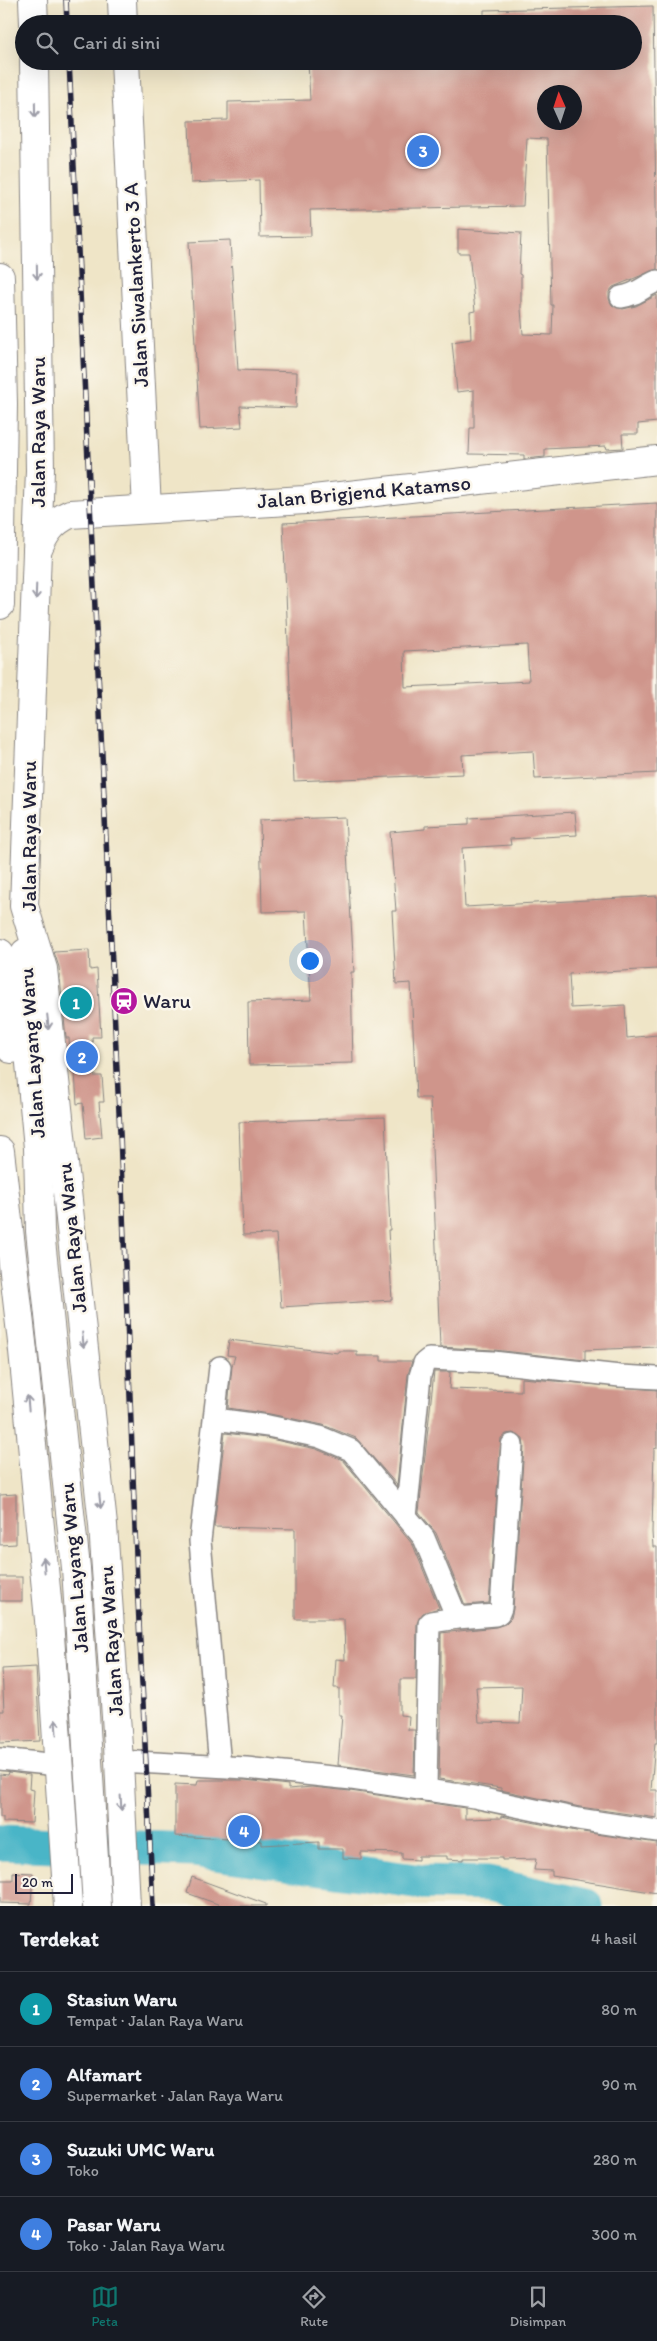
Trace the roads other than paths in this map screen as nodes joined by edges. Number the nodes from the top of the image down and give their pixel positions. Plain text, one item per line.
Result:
1 (33, 0) edge
2 (122, 0) edge
3 (34, 15) edge
4 (123, 15) edge
5 (34, 70) edge
6 (125, 70) edge
7 (0, 277) edge
8 (657, 282) edge
9 (621, 297) dead end
10 (2, 367) edge
11 (2, 408) edge
12 (657, 460) edge
13 (40, 470) junction
14 (147, 508) junction
15 (70, 514) junction
16 (37, 552) junction
17 (0, 605) edge
18 (24, 906) junction
19 (0, 953) edge
20 (0, 1151) edge
21 (40, 1231) junction
22 (220, 1367) dead end
23 (657, 1378) edge
24 (215, 1419) junction
25 (512, 1446) dead end
26 (406, 1517) junction
27 (457, 1618) junction
28 (0, 1759) edge
29 (119, 1761) junction
30 (58, 1765) junction
31 (220, 1766) junction
32 (426, 1790) junction
33 (657, 1831) edge
34 (64, 1896) edge
35 (124, 1898) edge
36 (97, 1906) edge

1 - 3 main road
2 - 4 main road
5 -> 13 main road, Jalan Raya Waru
6 - 14 main road, Jalan Siwalankerto 3 A
7 - 10 main road, Jalan Raya Waru
8 - 9 street
10 - 11 main road, Jalan Raya Waru
11 - 17 main road, Jalan Raya Waru
12 - 14 main road, Jalan Brigjend Katamso
13 - 15 main road
13 - 16 main road, Jalan Raya Waru
14 - 15 main road, Jalan Brigjend Katamso
15 - 16 main road, Jalan Brigjend Katamso
16 -> 18 main road, Jalan Raya Waru
18 - 21 main road, Jalan Layang Waru
18 -> 29 main road, Jalan Raya Waru
19 - 21 main road, Jalan Layang Waru
30 -> 20 main road
21 - 36 main road, Jalan Layang Waru
22 - 24 street
23 - 26 street
24 - 26 street
24 - 31 street
25 - 27 street
26 - 27 street
27 - 32 street
28 - 30 street
29 - 31 street
29 -> 35 main road, Jalan Raya Waru
30 - 34 main road
31 - 32 street
32 - 33 street

